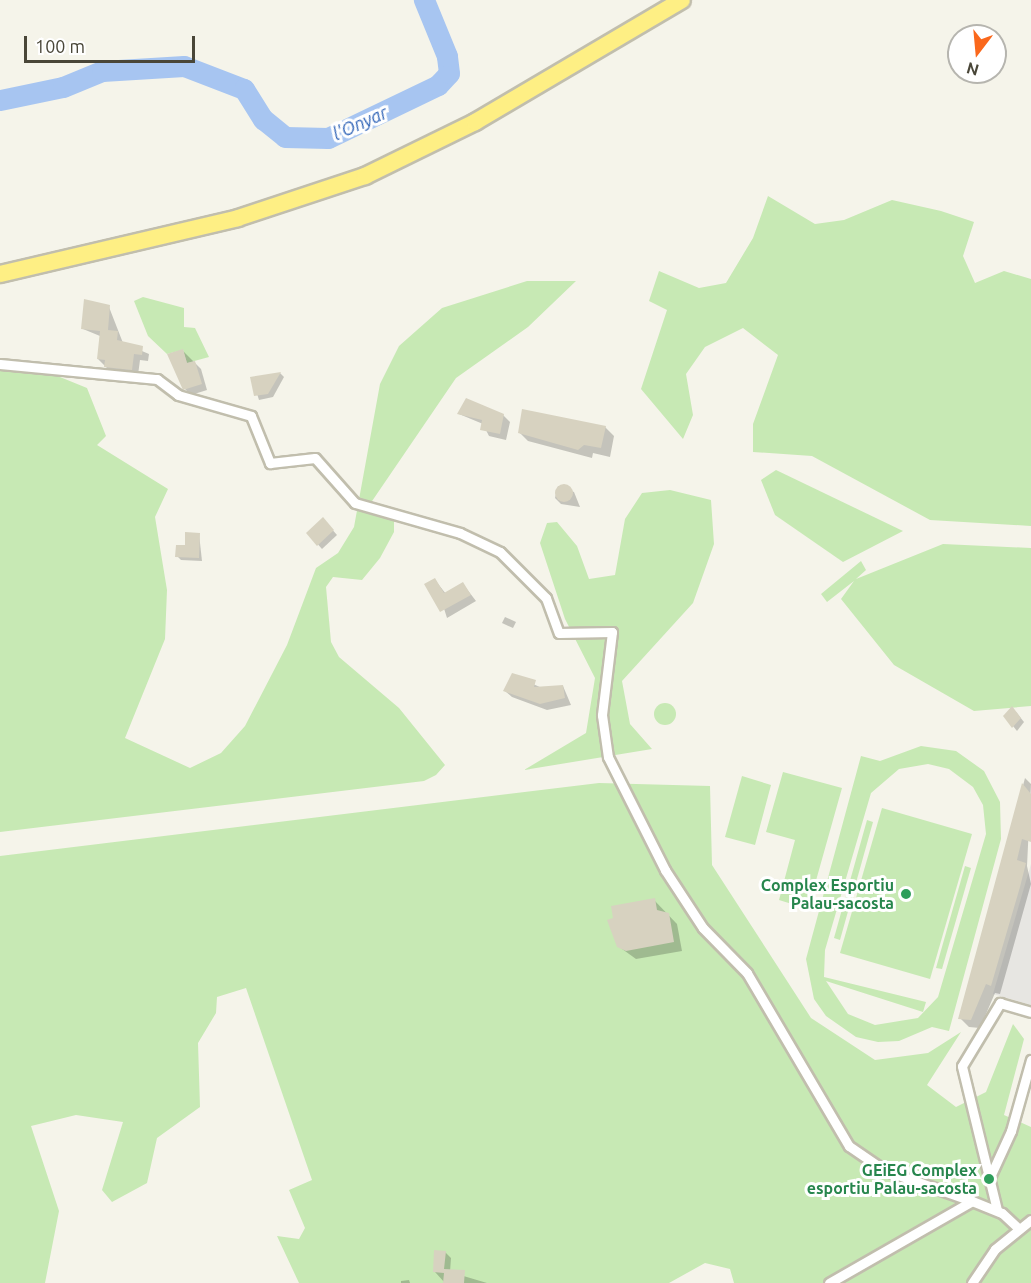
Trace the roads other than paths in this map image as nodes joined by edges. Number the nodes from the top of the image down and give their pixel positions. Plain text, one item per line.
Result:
1 (682, 0) edge
2 (0, 274) edge
3 (0, 364) edge
4 (1031, 1012) edge
5 (1031, 1060) edge
6 (989, 1179) junction
7 (972, 1201) junction
8 (997, 1210) junction
9 (1031, 1220) edge
10 (1018, 1228) junction
11 (829, 1283) edge
12 (972, 1283) edge

1 - 2 highway
3 - 7 street
4 - 6 street
5 - 6 street
6 - 8 street
7 - 8 street
7 - 11 street
8 - 10 street
9 - 10 street
10 - 12 street

